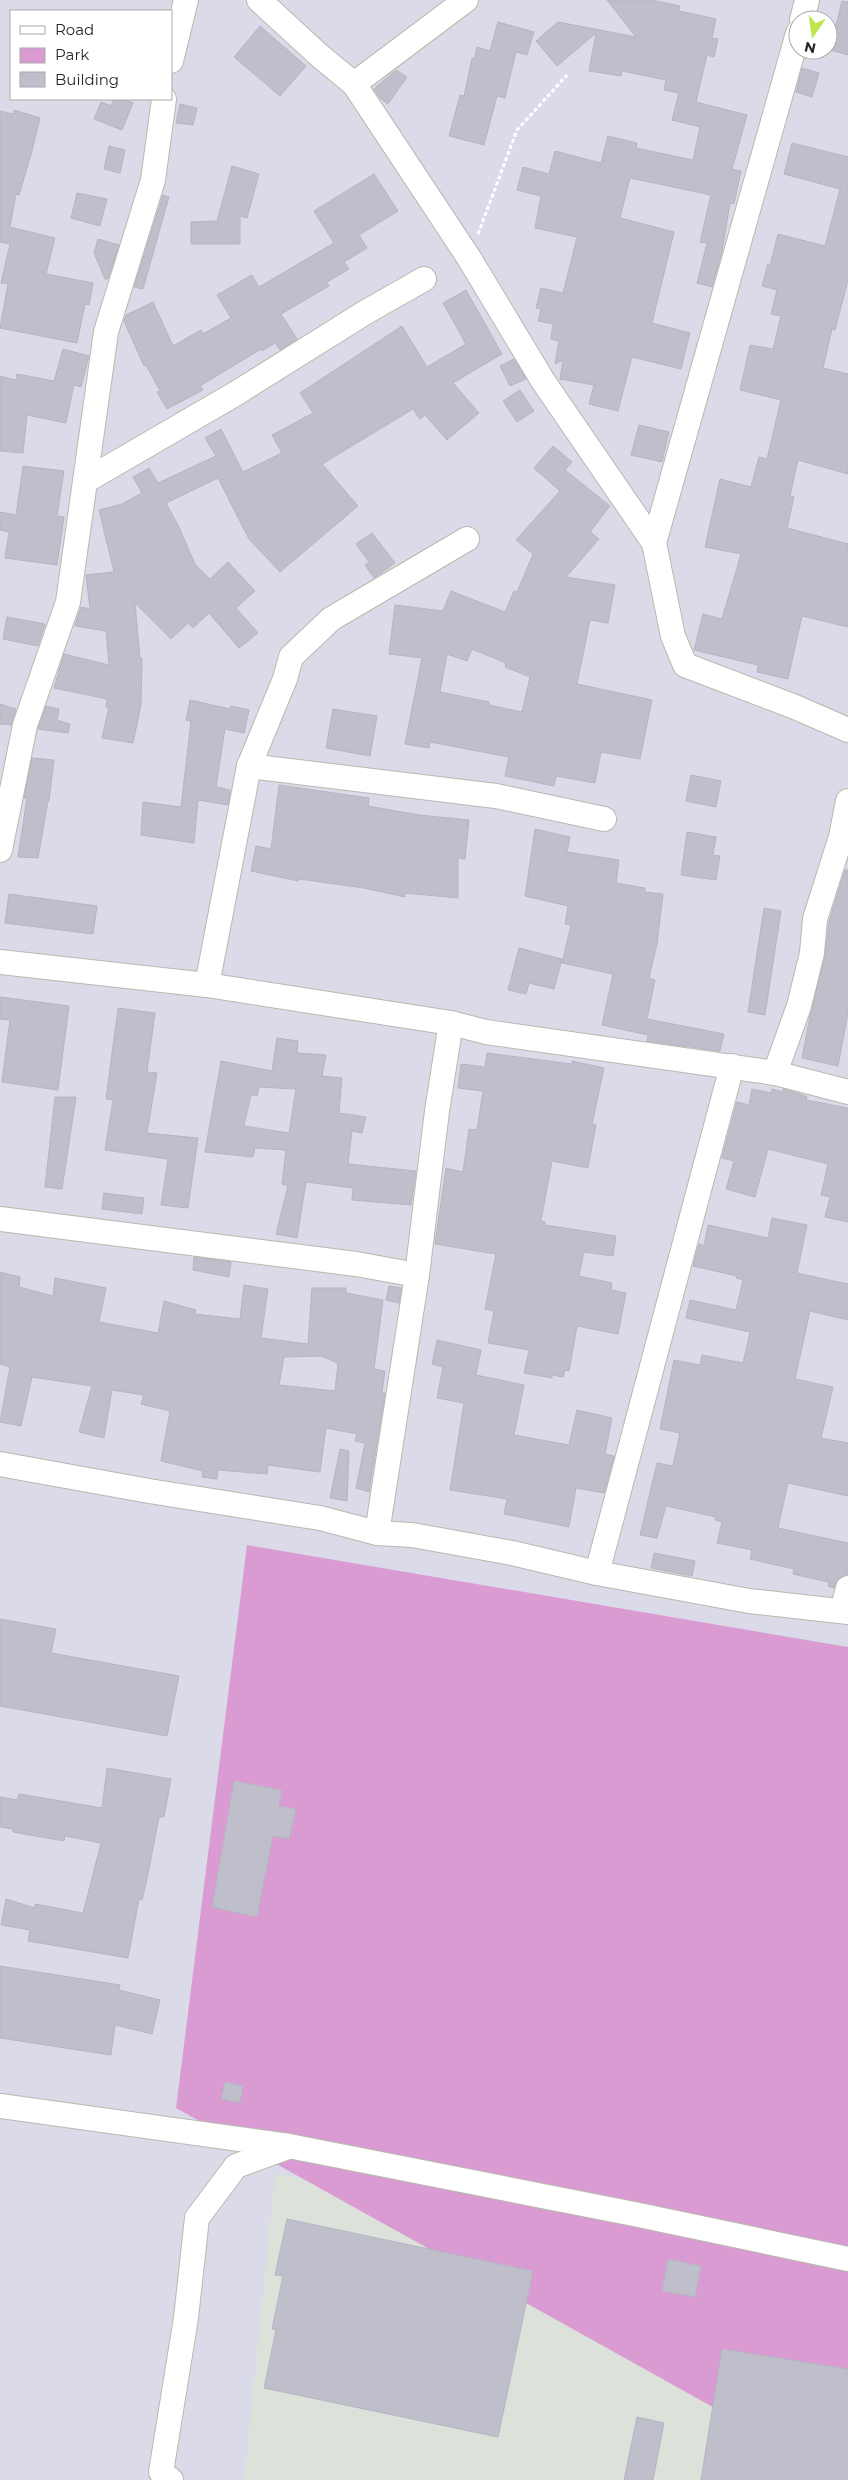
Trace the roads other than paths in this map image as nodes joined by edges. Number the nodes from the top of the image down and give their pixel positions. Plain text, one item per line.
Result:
1 (186, 0) edge
2 (260, 0) edge
3 (466, 0) edge
4 (172, 57) edge
5 (790, 60) edge
6 (354, 84) junction
7 (164, 100) edge
8 (424, 279) dead end
9 (87, 480) junction
10 (467, 539) dead end
11 (654, 543) junction
12 (848, 730) edge
13 (249, 766) junction
14 (848, 801) edge
15 (604, 819) dead end
16 (844, 837) edge
17 (0, 850) edge
18 (0, 962) edge
19 (207, 985) junction
20 (451, 1023) junction
21 (732, 1066) junction
22 (774, 1073) junction
23 (848, 1092) edge
24 (0, 1219) edge
25 (417, 1275) junction
26 (0, 1464) edge
27 (377, 1533) junction
28 (597, 1573) junction
29 (848, 1588) edge
30 (845, 1611) edge
31 (0, 2106) edge
32 (290, 2146) junction
33 (848, 2259) edge
34 (171, 2480) edge

1 - 4 street
2 - 6 street
3 - 6 street
5 - 11 street
6 - 11 street
7 - 9 street
8 - 9 street
9 - 17 street
10 - 13 street
11 - 12 street
13 - 15 street
13 - 19 street
14 - 16 street
16 - 22 street
18 - 19 street
19 - 20 street
20 - 21 street
20 - 25 street
21 - 22 street
21 - 28 street
22 - 23 street
24 - 25 street
25 - 27 street
26 - 27 street
27 - 28 street
28 - 30 street
29 - 30 street
31 - 32 street
32 - 33 street
32 - 34 street

